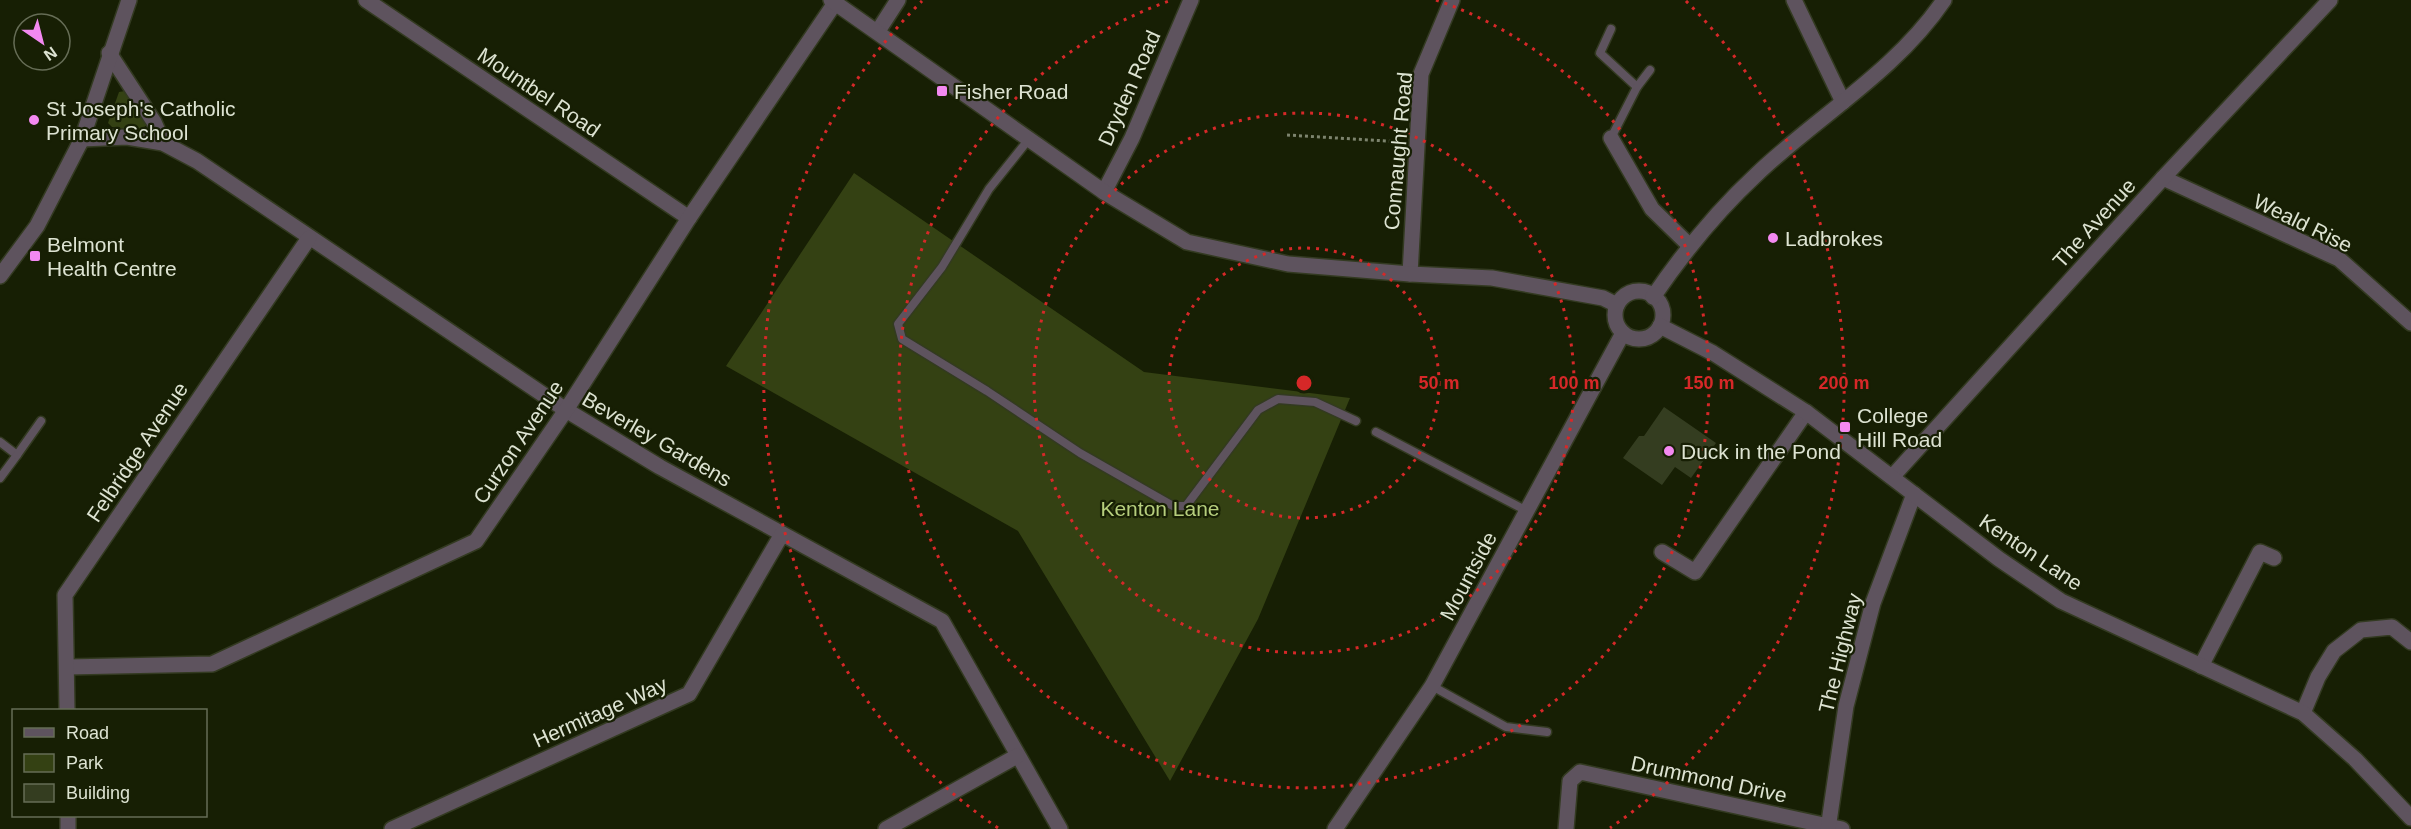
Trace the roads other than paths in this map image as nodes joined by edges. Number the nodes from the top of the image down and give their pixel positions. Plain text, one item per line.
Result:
1 (129, 0) edge
2 (366, 0) edge
3 (898, 0) edge
4 (1191, 0) edge
5 (1452, 0) edge
6 (1794, 0) edge
7 (1944, 0) edge
8 (2330, 0) edge
9 (833, 1) edge
10 (1611, 29) dead end
11 (878, 31) junction
12 (109, 53) junction
13 (1650, 70) dead end
14 (1637, 87) junction
15 (1843, 102) junction
16 (1611, 138) joint
17 (82, 139) junction
18 (1029, 139) junction
19 (163, 143) junction
20 (2163, 178) junction
21 (1104, 192) junction
22 (689, 218) junction
23 (309, 238) junction
24 (1690, 246) junction
25 (1410, 274) junction
26 (0, 276) edge
27 (1653, 297) junction
28 (1617, 305) junction
29 (2411, 323) edge
30 (1660, 326) junction
31 (1623, 333) junction
32 (566, 410) junction
33 (1806, 412) junction
34 (41, 421) dead end
35 (1356, 421) dead end
36 (1376, 432) dead end
37 (0, 442) edge
38 (17, 455) junction
39 (1892, 477) junction
40 (0, 478) edge
41 (1914, 494) junction
42 (1527, 511) junction
43 (782, 534) junction
44 (1662, 552) dead end
45 (2274, 558) dead end
46 (2411, 642) edge
47 (2200, 666) junction
48 (67, 667) junction
49 (1432, 686) junction
50 (67, 709) edge
51 (2303, 713) junction
52 (1547, 732) dead end
53 (1017, 756) junction
54 (2411, 818) edge
55 (1832, 828) edge
56 (392, 829) edge
57 (886, 829) edge
58 (1060, 829) edge
59 (1336, 829) edge
60 (1566, 829) edge

1 - 12 street
2 - 22 street, Mountbel Road
3 - 11 street
4 - 21 street, Dryden Road
5 - 25 street, Connaught Road
6 - 15 street
7 - 15 street
8 - 20 street, The Avenue
9 - 11 street
9 - 22 street, Curzon Avenue
10 - 14 lane
11 - 18 street
12 - 17 street
12 - 19 street
13 - 14 lane
14 - 16 lane
15 - 24 street
16 - 24 street
17 - 19 street, Beverley Gardens
17 - 26 street
18 - 21 street
18 - 35 lane
19 - 23 street, Beverley Gardens
20 - 29 street, Weald Rise
20 - 39 street, The Avenue
21 - 25 street
22 - 32 street, Curzon Avenue
23 - 32 street, Beverley Gardens
23 - 48 street, Felbridge Avenue
24 - 27 street
25 - 28 street
27 - 28 street
27 - 30 street
28 - 31 street
30 - 31 street
30 - 33 street, Kenton Lane
31 - 42 street, Mountside
32 - 43 street, Beverley Gardens
32 - 48 street, Curzon Avenue
33 - 39 street, Kenton Lane
33 - 44 street
34 - 38 lane
36 - 42 lane
37 - 38 lane
38 - 40 lane
39 - 41 street, Kenton Lane
41 - 47 street, Kenton Lane
41 - 55 street, The Highway
42 - 49 street, Mountside
43 - 53 street, Beverley Gardens
43 - 56 street, Hermitage Way
45 - 47 street
46 - 51 street
47 - 51 street, Kenton Lane
48 - 50 street, Felbridge Avenue
49 - 52 lane
49 - 59 street, Mountside
51 - 54 street, Kenton Lane
53 - 57 street
53 - 58 street, Beverley Gardens
55 - 60 street, Drummond Drive

